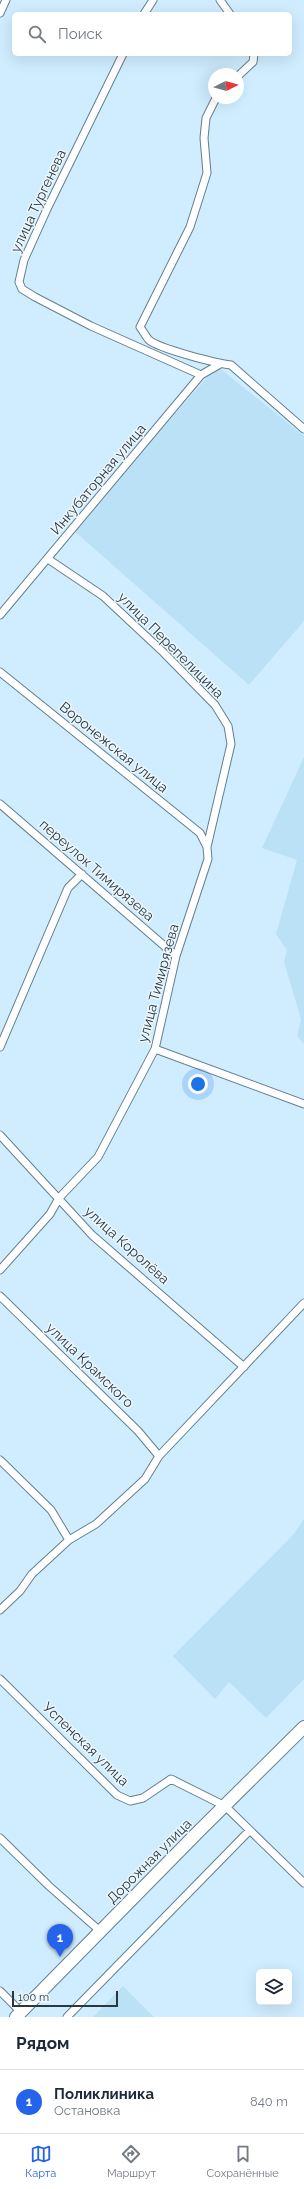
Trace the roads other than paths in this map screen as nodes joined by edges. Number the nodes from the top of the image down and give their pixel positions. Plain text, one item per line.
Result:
1 (6, 0) edge
2 (153, 0) edge
3 (220, 0) edge
4 (145, 12) edge
5 (229, 12) edge
6 (0, 13) edge
7 (122, 56) edge
8 (254, 56) edge
9 (244, 70) edge
10 (213, 104) edge
11 (220, 364) junction
12 (201, 375) junction
13 (304, 429) edge
14 (48, 559) junction
15 (0, 615) edge
16 (0, 672) edge
17 (0, 804) edge
18 (207, 847) junction
19 (82, 874) junction
20 (176, 956) junction
21 (0, 1048) edge
22 (155, 1049) junction
23 (304, 1104) edge
24 (0, 1135) edge
25 (59, 1198) junction
26 (0, 1270) edge
27 (0, 1296) edge
28 (304, 1303) edge
29 (244, 1367) junction
30 (159, 1456) junction
31 (0, 1460) edge
32 (69, 1540) junction
33 (0, 1610) edge
34 (0, 1679) edge
35 (304, 1727) edge
36 (225, 1806) junction
37 (249, 1831) junction
38 (0, 1838) edge
39 (304, 1883) edge
40 (100, 1931) junction
41 (0, 1991) edge
42 (19, 2014) edge
43 (67, 2017) edge

1 - 6 street
2 - 4 street
3 - 5 street
7 - 12 street, улица Тургенева
8 - 9 street
10 - 11 street
11 - 12 street, Инкубаторная улица
11 - 13 street
12 - 14 street, Инкубаторная улица
14 - 15 street, Инкубаторная улица
14 - 18 street, улица Перепелицина
16 - 18 street, Воронежская улица
17 - 19 street, переулок Тимирязева
18 - 20 street, улица Тимирязева
19 - 20 street, переулок Тимирязева
19 - 21 street
20 - 22 street, улица Тимирязева
22 - 23 street
22 - 25 street, улица Тимирязева
24 - 25 street, улица Королёва
25 - 26 street, улица Тимирязева
25 - 29 street, улица Королёва
27 - 30 street, улица Крамского
28 - 29 street
29 - 30 street
30 - 32 street
31 - 32 street
32 - 33 street
34 - 36 street, Успенская улица
35 - 36 main road, Дорожная улица
36 - 37 street
36 - 40 main road, Дорожная улица
37 - 39 street
37 - 43 street
38 - 40 street
40 - 42 main road, Дорожная улица
41 - 42 street

